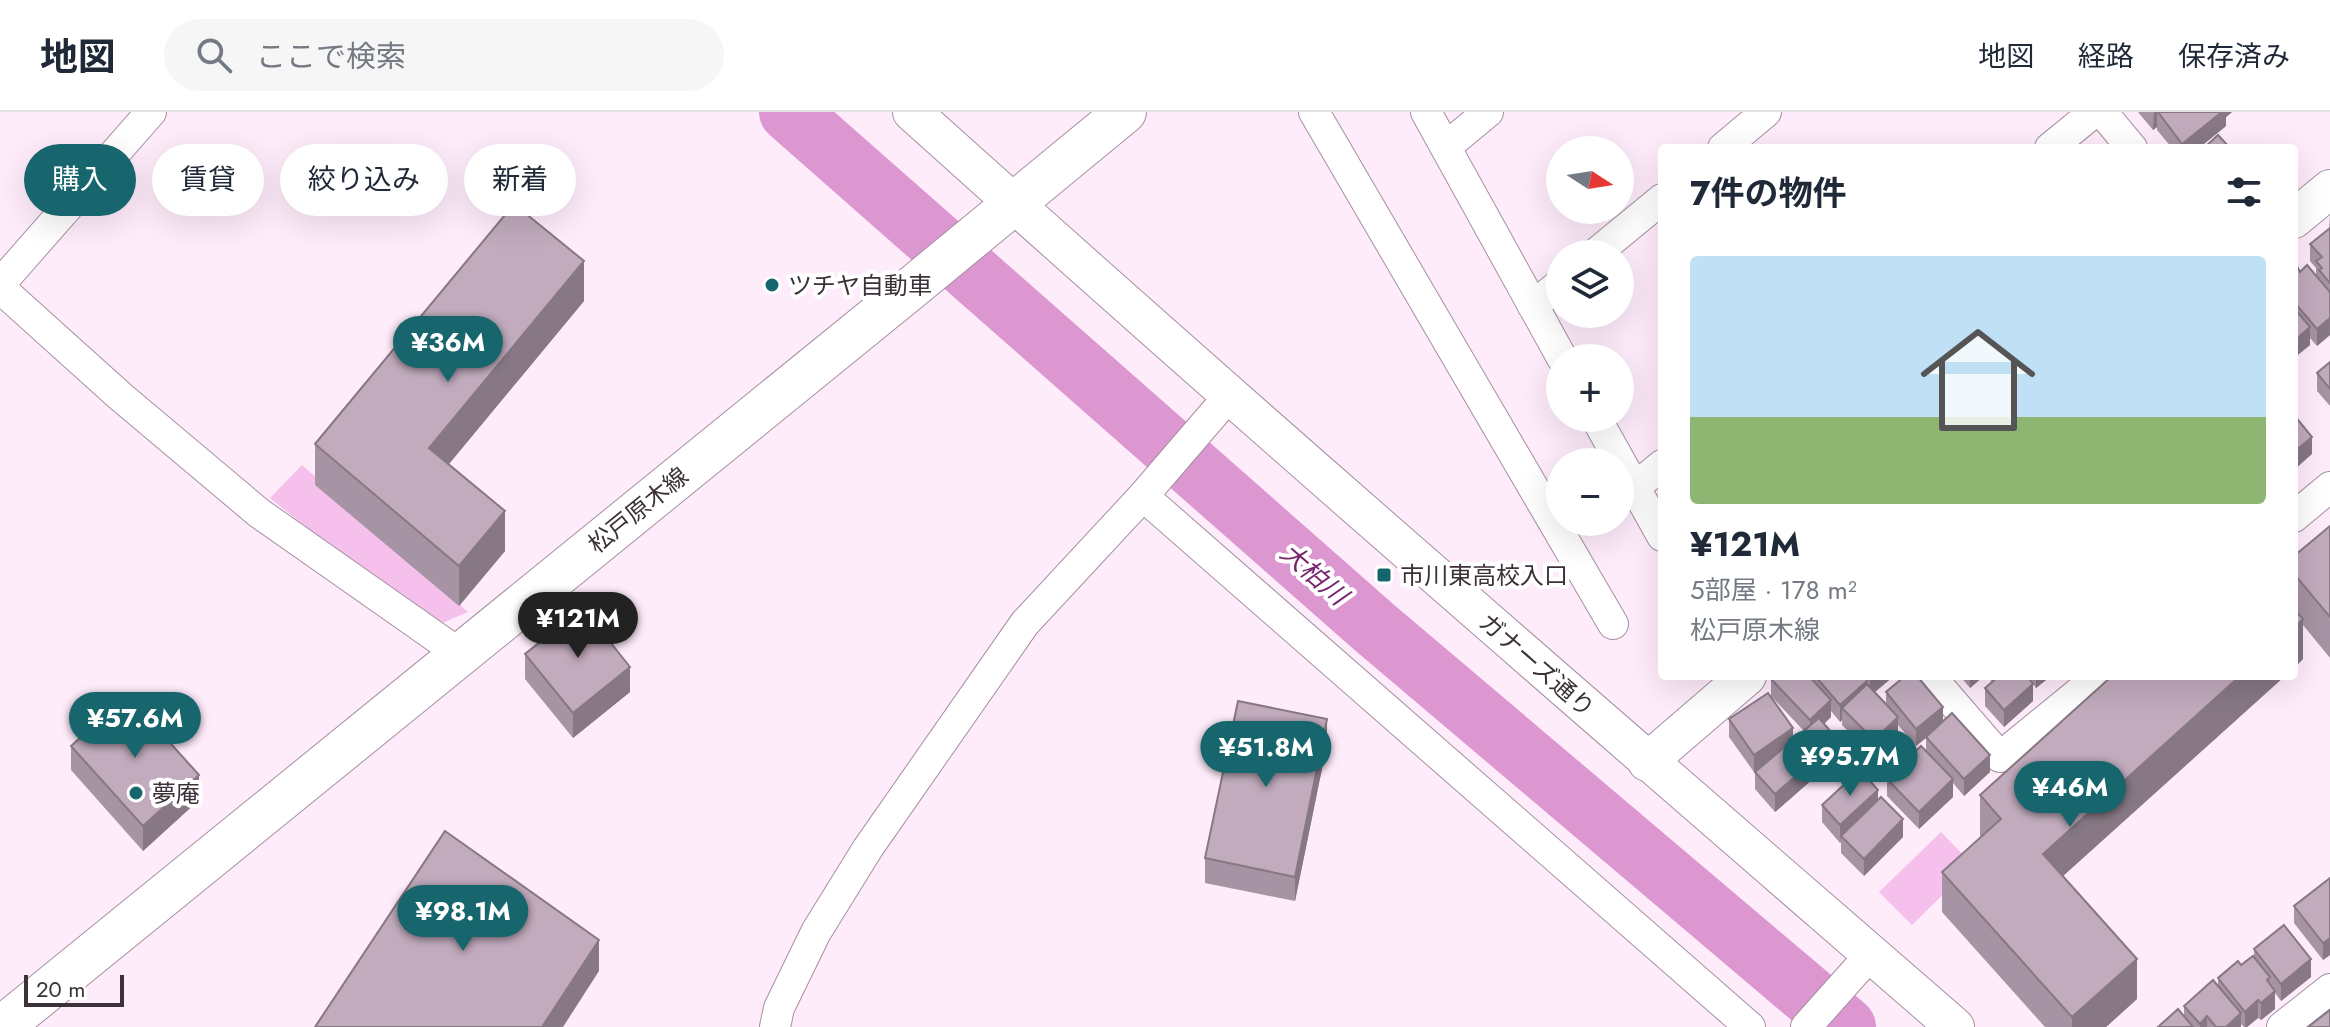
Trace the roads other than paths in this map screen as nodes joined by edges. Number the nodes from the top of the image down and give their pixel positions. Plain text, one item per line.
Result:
1 (151, 112) edge
2 (912, 112) edge
3 (1125, 112) edge
4 (1314, 112) edge
5 (1426, 112) edge
6 (1488, 112) edge
7 (1766, 112) edge
8 (2094, 112) edge
9 (2102, 112) edge
10 (1728, 144) edge
11 (2055, 144) edge
12 (2129, 144) edge
13 (1447, 146) junction
14 (2330, 189) edge
15 (1658, 202) edge
16 (1000, 214) junction
17 (2298, 216) edge
18 (1612, 240) edge
19 (0, 286) edge
20 (1546, 295) edge
21 (1533, 306) junction
22 (1554, 344) edge
23 (1229, 396) junction
24 (1658, 468) edge
25 (1634, 486) edge
26 (2330, 487) edge
27 (1143, 496) junction
28 (1634, 500) edge
29 (1546, 504) edge
30 (2298, 514) edge
31 (1658, 531) edge
32 (1564, 536) edge
33 (1613, 624) dead end
34 (460, 654) junction
35 (1741, 680) edge
36 (1933, 680) edge
37 (2094, 680) edge
38 (1647, 762) junction
39 (1871, 954) junction
40 (2330, 989) edge
41 (2, 1027) edge
42 (775, 1027) edge
43 (1750, 1027) edge
44 (1806, 1027) edge
45 (1955, 1027) edge
46 (2282, 1027) edge

1 - 19 street
2 - 16 street, ガナーズ通り
3 - 16 main road, 松戸原木線
4 - 29 street
5 - 13 street
6 - 13 street
7 - 10 street
8 - 11 street
9 - 12 street
13 - 21 street
14 - 17 street
15 - 18 street
16 - 23 street, ガナーズ通り
16 - 34 main road, 松戸原木線
19 - 34 street
20 - 21 street
21 - 22 street
23 - 27 street
23 - 38 street, ガナーズ通り
24 - 25 street
26 - 30 street
27 - 42 street
27 - 43 street
28 - 31 street
32 - 33 street
34 - 41 main road, 松戸原木線
35 - 38 street
36 - 37 street
38 - 39 street, ガナーズ通り
39 - 44 street
39 - 45 street, ガナーズ通り
40 - 46 street

